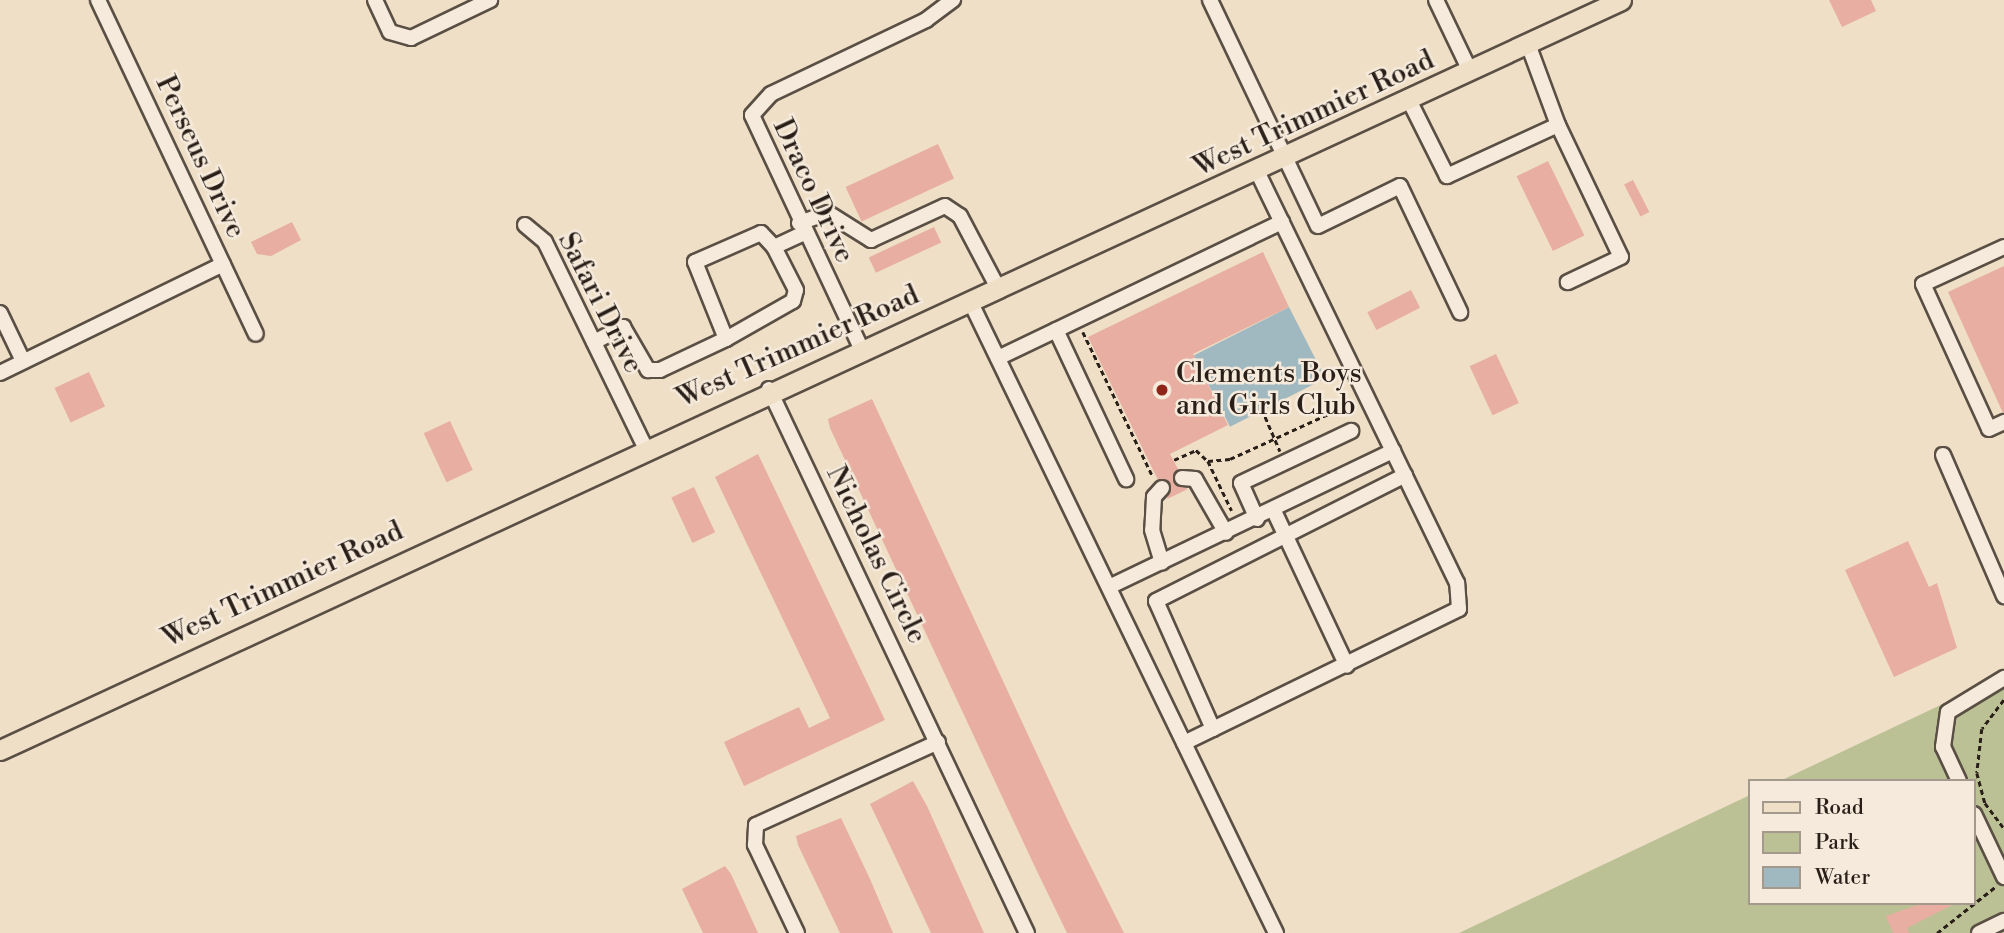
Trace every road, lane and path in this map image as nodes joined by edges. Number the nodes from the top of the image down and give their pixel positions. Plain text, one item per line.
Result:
1 (99, 0) edge
2 (375, 0) edge
3 (490, 0) edge
4 (953, 0) edge
5 (1210, 0) edge
6 (1436, 0) edge
7 (1621, 0) edge
8 (1528, 44) junction
9 (1470, 71) junction
10 (1409, 100) junction
11 (1558, 125) junction
12 (1287, 160) junction
13 (1258, 173) junction
14 (1282, 222) junction
15 (525, 225) dead end
16 (802, 228) junction
17 (774, 247) junction
18 (2004, 247) edge
19 (223, 264) junction
20 (1568, 282) dead end
21 (999, 290) junction
22 (971, 303) junction
23 (1101, 309) junction
24 (1461, 312) dead end
25 (0, 313) edge
26 (1056, 330) junction
27 (256, 334) dead end
28 (726, 339) junction
29 (594, 342) junction
30 (861, 348) junction
31 (998, 358) junction
32 (23, 361) junction
33 (0, 373) edge
34 (769, 390) junction
35 (1337, 410) dead end
36 (2004, 422) edge
37 (1351, 431) dead end
38 (645, 447) junction
39 (1393, 451) junction
40 (1943, 455) dead end
41 (1174, 460) dead end
42 (1208, 461) junction
43 (1405, 475) junction
44 (1182, 478) dead end
45 (1126, 479) dead end
46 (1160, 489) joint
47 (1274, 511) junction
48 (1257, 519) junction
49 (1233, 530) junction
50 (1284, 534) junction
51 (1162, 563) junction
52 (1111, 586) junction
53 (2004, 596) edge
54 (1348, 666) junction
55 (2004, 678) edge
56 (2004, 700) edge
57 (1213, 729) junction
58 (938, 742) junction
59 (1184, 743) junction
60 (0, 750) edge
61 (1958, 779) edge
62 (1976, 818) edge
63 (2004, 828) edge
64 (2004, 880) edge
65 (1976, 902) edge
66 (1972, 905) edge
67 (2004, 920) edge
68 (1983, 932) edge
69 (797, 933) edge
70 (1027, 933) edge
71 (1276, 933) edge
72 (1937, 933) edge

1 - 19 street, Perseus Drive
2 - 3 street
4 - 16 street, Draco Drive
5 - 12 street
6 - 9 street
7 - 8 main road, West Trimmier Road
8 - 9 main road, West Trimmier Road
8 - 11 street
9 - 10 main road, West Trimmier Road
10 - 11 street
10 - 12 main road, West Trimmier Road
11 - 20 street
12 - 13 main road, West Trimmier Road
12 - 24 street
13 - 14 street
13 - 21 main road, West Trimmier Road
14 - 23 street
14 - 39 street
15 - 29 street, Safari Drive
16 - 17 street
16 - 21 street
16 - 30 street, Draco Drive
17 - 28 street
17 - 28 street
18 - 36 street
19 - 27 street, Perseus Drive
19 - 32 street
21 - 22 main road, West Trimmier Road
22 - 30 main road, West Trimmier Road
22 - 31 street
23 - 26 street
23 - 46 path
25 - 32 street
26 - 31 street
26 - 45 street
28 - 29 street
29 - 38 street, Safari Drive
30 - 34 main road, West Trimmier Road
31 - 52 street
32 - 33 street
34 - 38 main road, West Trimmier Road
34 - 58 street, Nicholas Circle
35 - 42 path
37 - 48 street
38 - 60 main road, West Trimmier Road
39 - 43 street
39 - 47 street
40 - 53 street
41 - 42 path
42 - 49 path
43 - 50 street
43 - 54 street
44 - 49 street
46 - 51 street
47 - 48 street
47 - 50 street
48 - 49 street
49 - 51 street
50 - 54 street
50 - 57 street
51 - 52 street
52 - 59 street
54 - 57 street
55 - 61 street
56 - 63 path
57 - 59 street
58 - 69 street
58 - 70 street, Nicholas Circle
59 - 71 street
62 - 64 street
64 - 65 path
66 - 72 path
67 - 68 street

